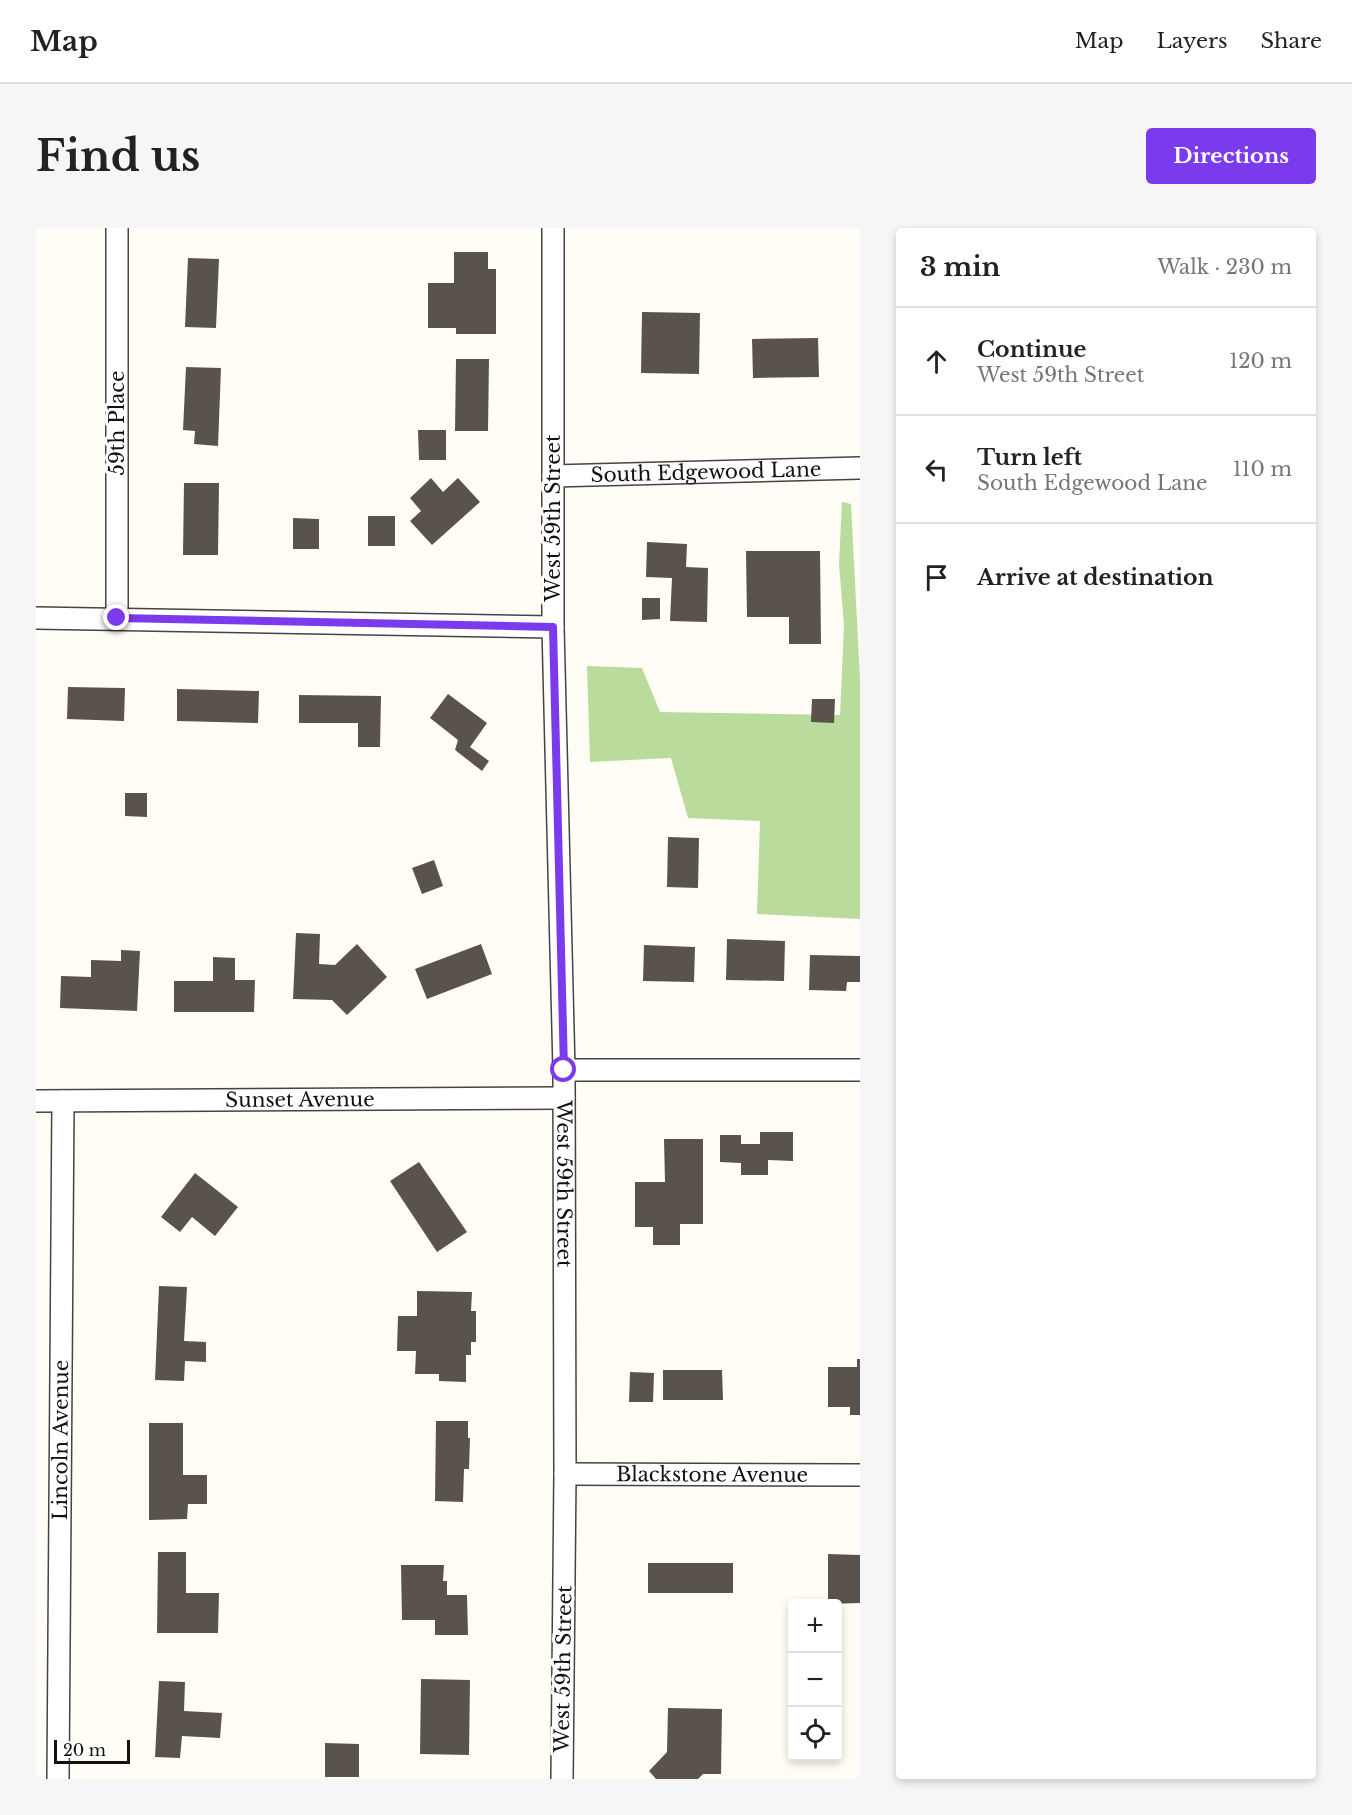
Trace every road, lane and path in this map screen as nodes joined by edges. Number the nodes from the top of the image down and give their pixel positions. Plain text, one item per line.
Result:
1 (117, 228) edge
2 (554, 228) edge
3 (860, 468) edge
4 (553, 476) junction
5 (36, 618) edge
6 (117, 618) junction
7 (553, 627) junction
8 (564, 1070) junction
9 (860, 1070) edge
10 (564, 1098) junction
11 (36, 1101) edge
12 (63, 1101) junction
13 (566, 1474) junction
14 (860, 1475) edge
15 (58, 1779) edge
16 (562, 1779) edge

1 - 6 street, 59th Place
2 - 4 street, West 59th Street
3 - 4 street, South Edgewood Lane
4 - 7 street, West 59th Street
5 - 6 street
6 - 7 street
7 - 8 street, West 59th Street
8 - 9 street
8 - 10 street, West 59th Street
10 - 12 street, Sunset Avenue
10 - 13 street, West 59th Street
11 - 12 street, Sunset Avenue
12 - 15 street, Lincoln Avenue
13 - 14 street, Blackstone Avenue
13 - 16 street, West 59th Street

